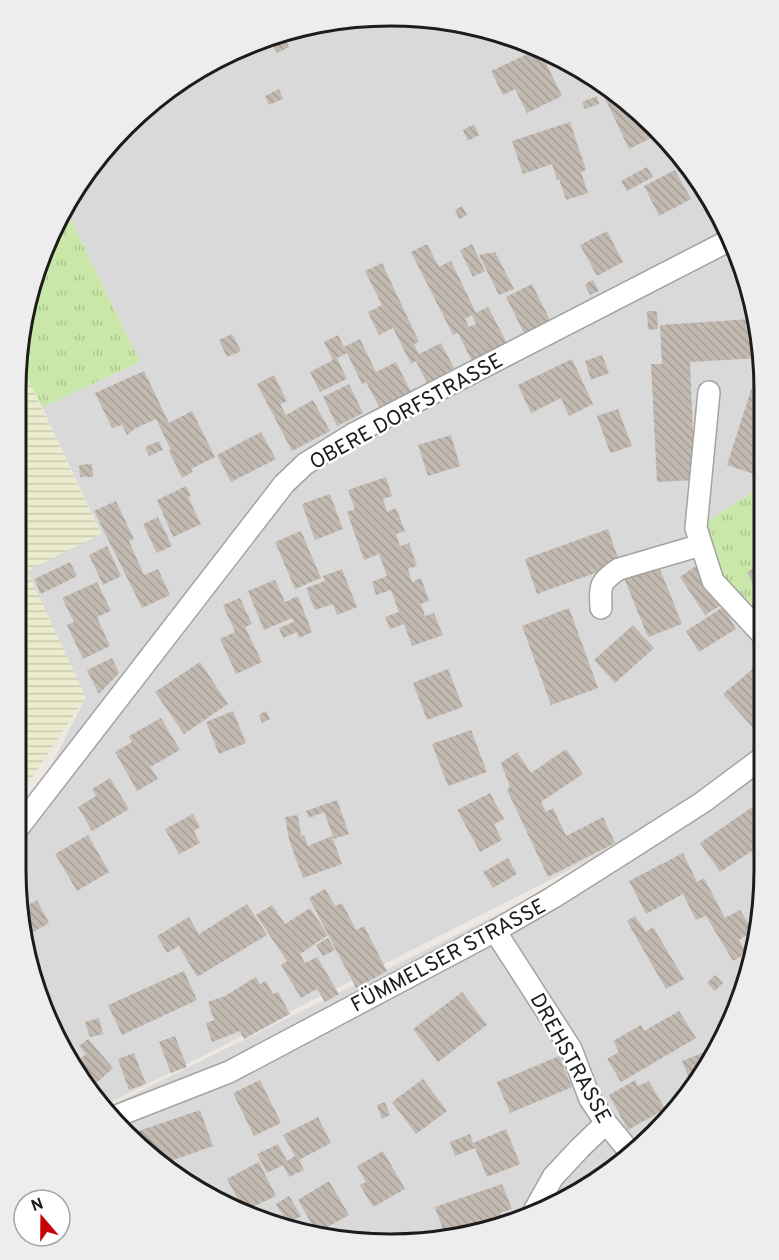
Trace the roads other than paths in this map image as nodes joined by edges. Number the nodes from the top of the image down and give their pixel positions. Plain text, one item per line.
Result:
1 (723, 244) edge
2 (710, 392) dead end
3 (698, 537) junction
4 (601, 608) dead end
5 (754, 625) edge
6 (754, 764) edge
7 (26, 811) edge
8 (495, 931) junction
9 (120, 1115) edge
10 (606, 1123) junction
11 (626, 1147) edge
12 (539, 1202) edge

1 - 7 street, OBERE DORFSTRASSE
2 - 3 street
3 - 4 street
3 - 5 street
6 - 8 street, FÜMMELSER STRASSE
8 - 9 street, FÜMMELSER STRASSE
8 - 10 street, DREHSTRASSE
10 - 11 street, DREHSTRASSE
10 - 12 street

